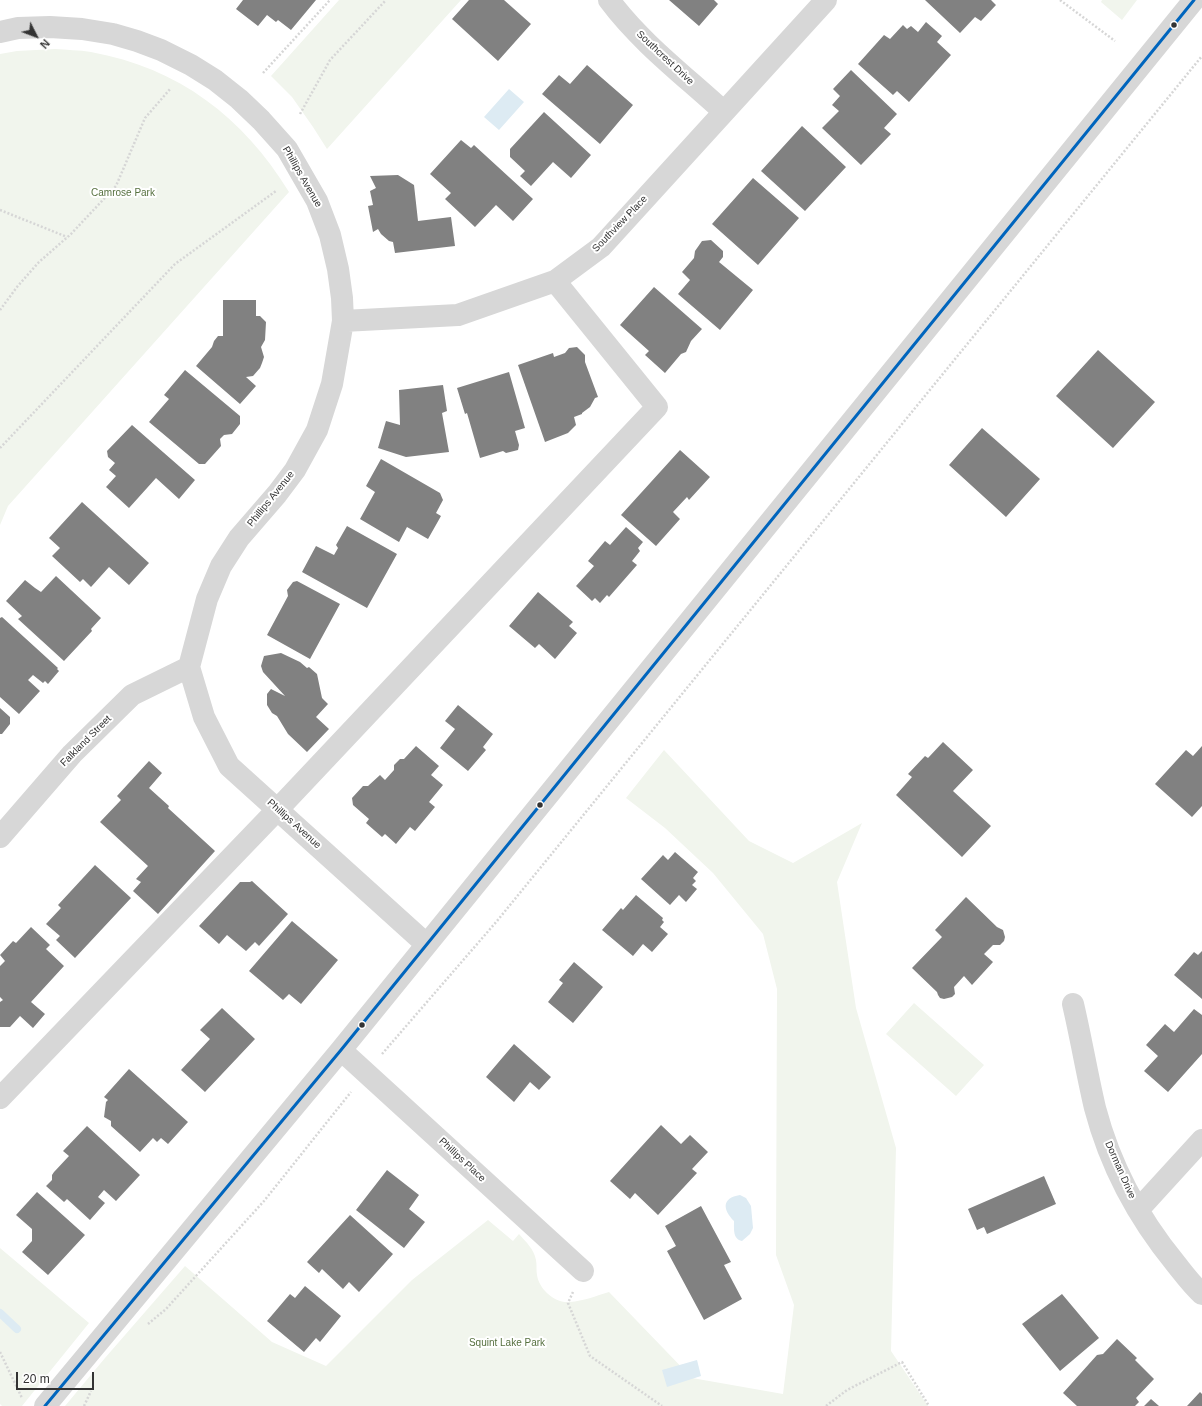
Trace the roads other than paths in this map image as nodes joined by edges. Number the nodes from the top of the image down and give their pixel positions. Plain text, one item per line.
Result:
1 (610, 0) edge
2 (826, 0) edge
3 (1194, 0) edge
4 (0, 32) edge
5 (724, 112) junction
6 (555, 281) junction
7 (343, 321) junction
8 (189, 667) junction
9 (278, 809) junction
10 (0, 836) edge
11 (426, 944) junction
12 (1073, 1004) dead end
13 (341, 1050) junction
14 (0, 1098) edge
15 (1202, 1140) edge
16 (1138, 1210) junction
17 (583, 1272) road end
18 (1202, 1294) edge
19 (45, 1406) edge

1 - 5 street, Southcrest Drive
2 - 5 street, Southview Place
3 - 11 street
4 - 7 street, Phillips Avenue
5 - 6 street, Southview Place
6 - 7 street, Southview Place
6 - 9 street
7 - 8 street, Phillips Avenue
8 - 9 street, Phillips Avenue
8 - 10 street, Falkland Street
9 - 11 street, Phillips Avenue
9 - 14 street
11 - 13 street
12 - 16 street, Dorman Drive
13 - 17 street, Phillips Place
13 - 19 street
15 - 16 street
16 - 18 street, Dorman Drive

